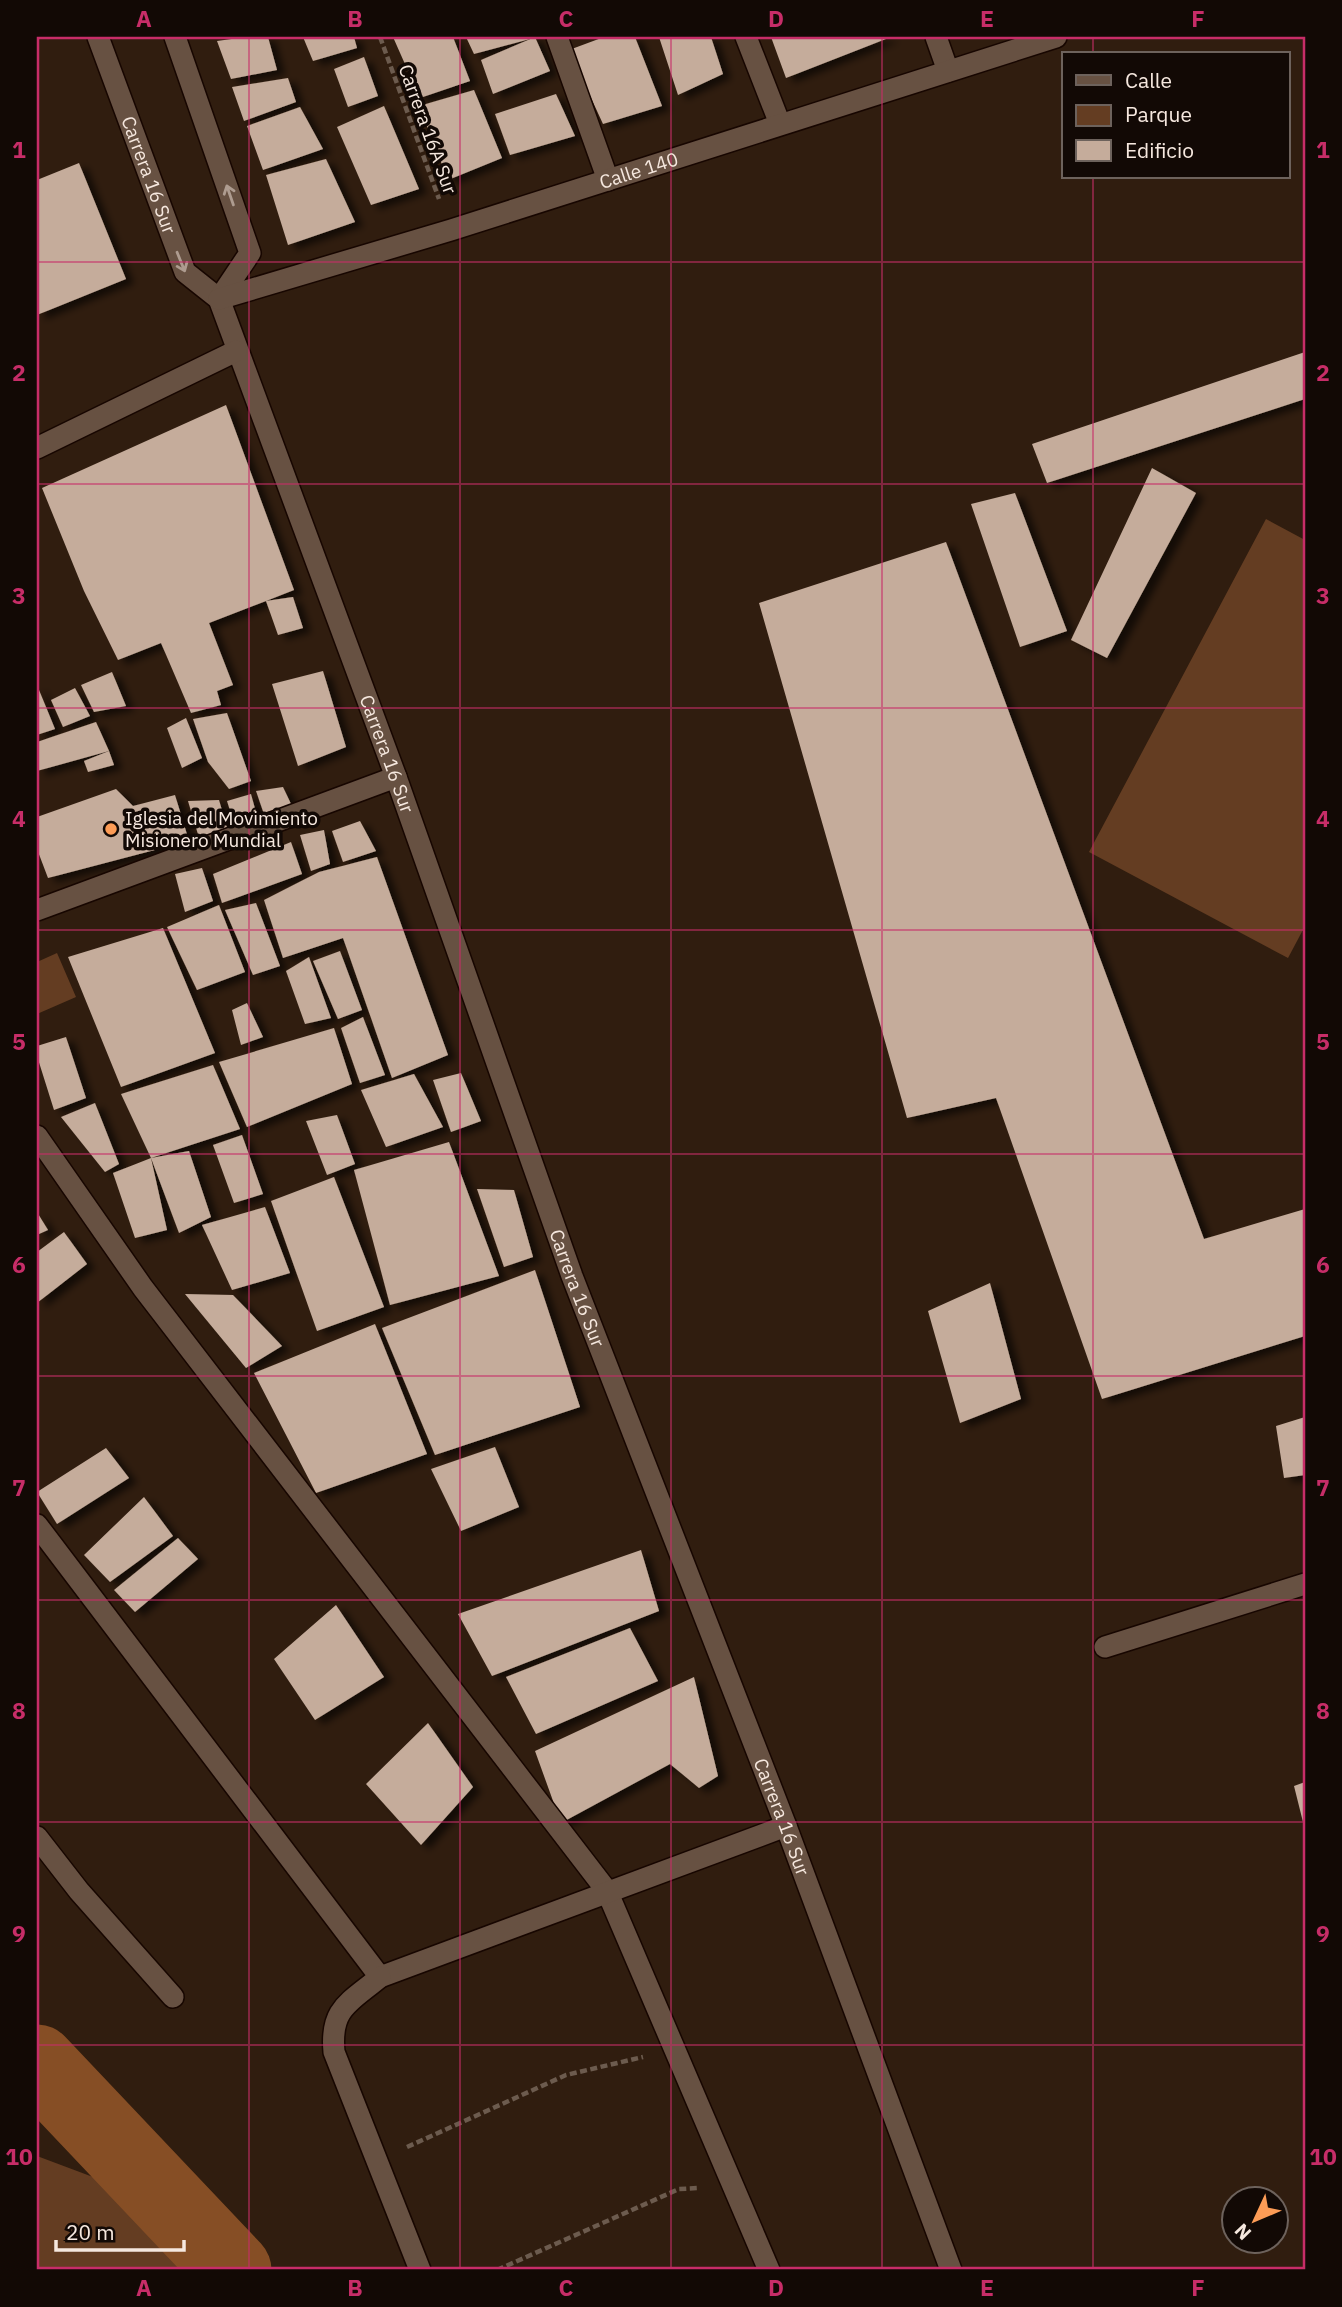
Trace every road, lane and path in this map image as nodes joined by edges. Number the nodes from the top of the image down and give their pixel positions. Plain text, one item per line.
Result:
1 (98, 37) edge
2 (175, 37) edge
3 (380, 37) edge
4 (556, 37) edge
5 (746, 37) edge
6 (936, 37) edge
7 (1056, 37) edge
8 (948, 71) junction
9 (780, 124) junction
10 (608, 180) junction
11 (451, 230) junction
12 (219, 299) junction
13 (236, 351) junction
14 (37, 449) edge
15 (396, 778) junction
16 (37, 910) edge
17 (37, 1136) edge
18 (37, 1525) edge
19 (1305, 1584) edge
20 (1105, 1647) dead end
21 (786, 1825) junction
22 (37, 1837) edge
23 (607, 1891) junction
24 (380, 1977) junction
25 (173, 1997) dead end
26 (675, 2049) junction
27 (378, 2160) junction
28 (733, 2187) junction
29 (420, 2270) edge
30 (497, 2270) edge
31 (769, 2270) edge
32 (951, 2270) edge

1 -> 12 street, Carrera 16 Sur
12 -> 2 street
3 - 11 path, Carrera 16A Sur
4 - 10 street
5 - 9 street
6 - 8 street
7 - 8 street, Calle 140
8 - 9 street, Calle 140
9 - 10 street, Calle 140
10 - 11 street, Calle 140
11 - 12 street, Calle 140
12 - 13 street, Carrera 16 Sur
13 - 14 street
13 - 15 street, Carrera 16 Sur
15 - 16 street
15 - 21 street, Carrera 16 Sur
17 - 23 street
18 - 24 street
19 - 20 street
21 - 23 street
21 - 32 street, Carrera 16 Sur
22 - 25 street
23 - 24 street
23 - 26 street
24 - 27 street
26 - 27 path
26 - 28 street
27 - 29 street
28 - 30 path
28 - 31 street

